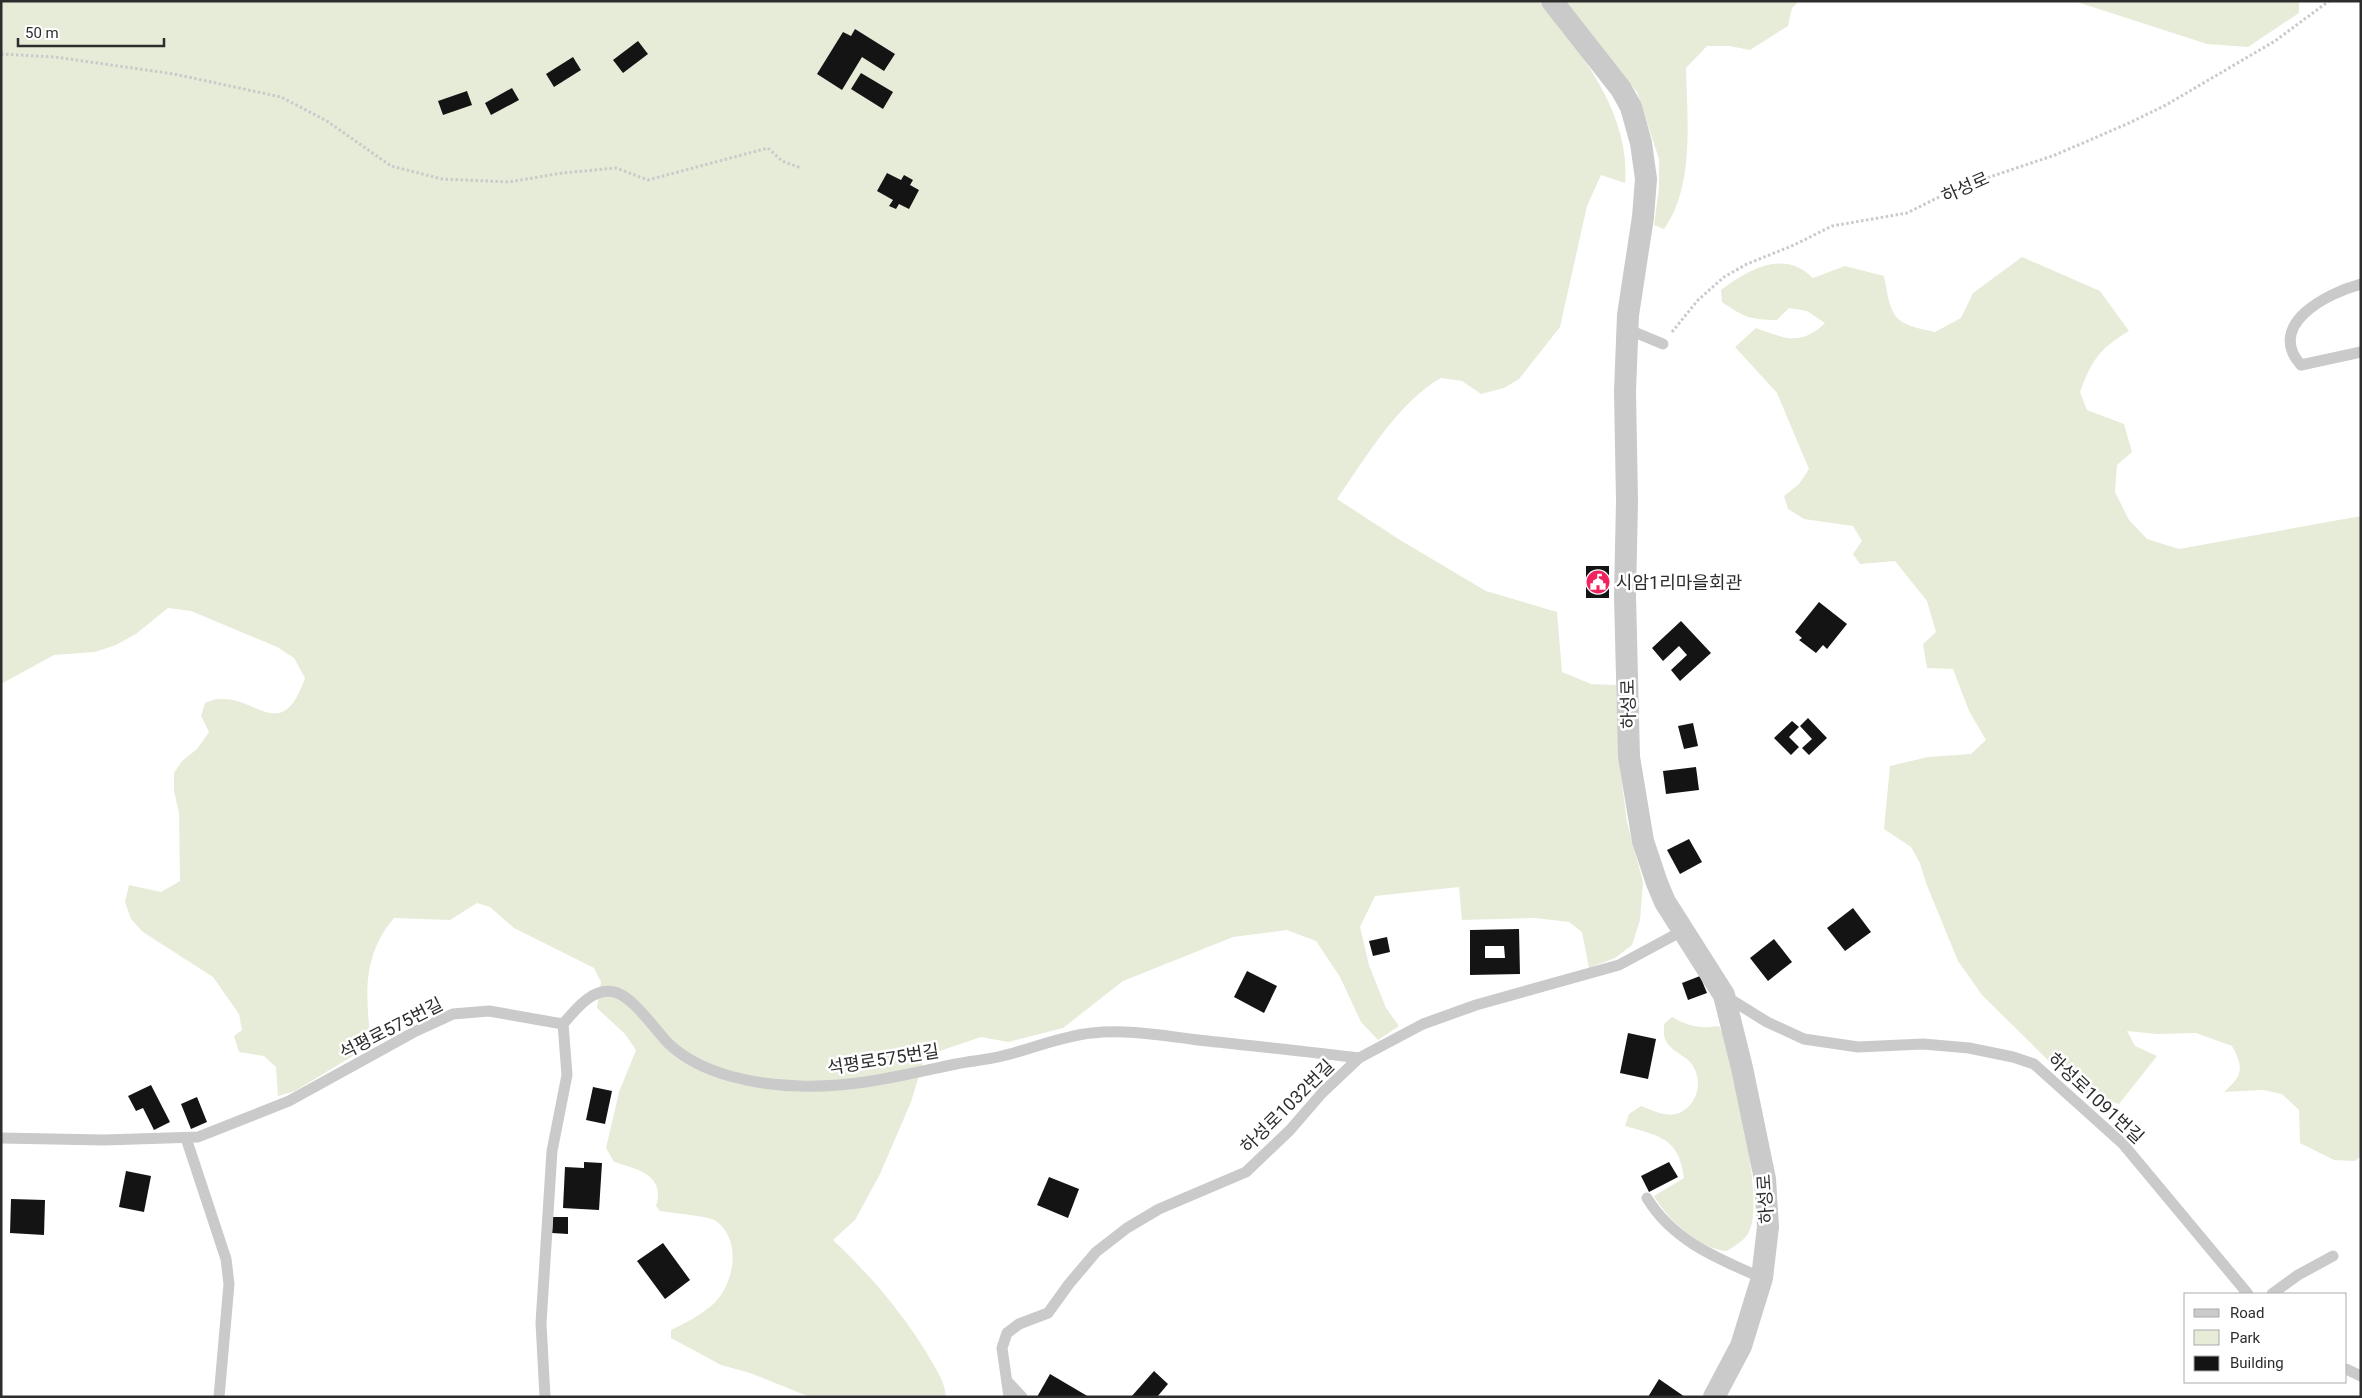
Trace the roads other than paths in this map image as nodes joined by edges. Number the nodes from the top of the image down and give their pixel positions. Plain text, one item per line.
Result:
1 (1552, 1) edge
2 (2361, 284) edge
3 (1627, 329) junction
4 (1662, 344) road end
5 (2361, 352) edge
6 (1684, 930) junction
7 (1724, 995) junction
8 (563, 1024) junction
9 (1858, 1047) joint
10 (1359, 1058) junction
11 (1, 1138) edge
12 (186, 1138) junction
13 (1648, 1198) dead end
14 (2334, 1256) dead end
15 (1762, 1278) junction
16 (2247, 1293) edge
17 (2273, 1293) edge
18 (2347, 1369) edge
19 (2361, 1376) edge
20 (1007, 1381) junction
21 (219, 1397) edge
22 (545, 1397) edge
23 (1009, 1397) edge
24 (1022, 1397) edge
25 (1714, 1397) edge

1 - 3 street, 하성로
2 - 5 lane
3 - 4 lane
3 - 6 street, 하성로
6 - 7 street, 하성로
6 - 10 lane, 하성로1032번길
7 - 9 lane, 하성로
7 - 15 street, 하성로
8 - 10 lane, 석평로575번길
8 - 12 lane, 석평로575번길
8 - 22 lane
9 - 16 lane, 하성로1091번길
10 - 20 lane, 하성로1032번길
11 - 12 lane, 석평로575번길
12 - 21 lane
13 - 15 lane
14 - 17 lane
15 - 25 street, 하성로
18 - 19 lane
20 - 23 lane, 하성로1032번길
20 - 24 lane

